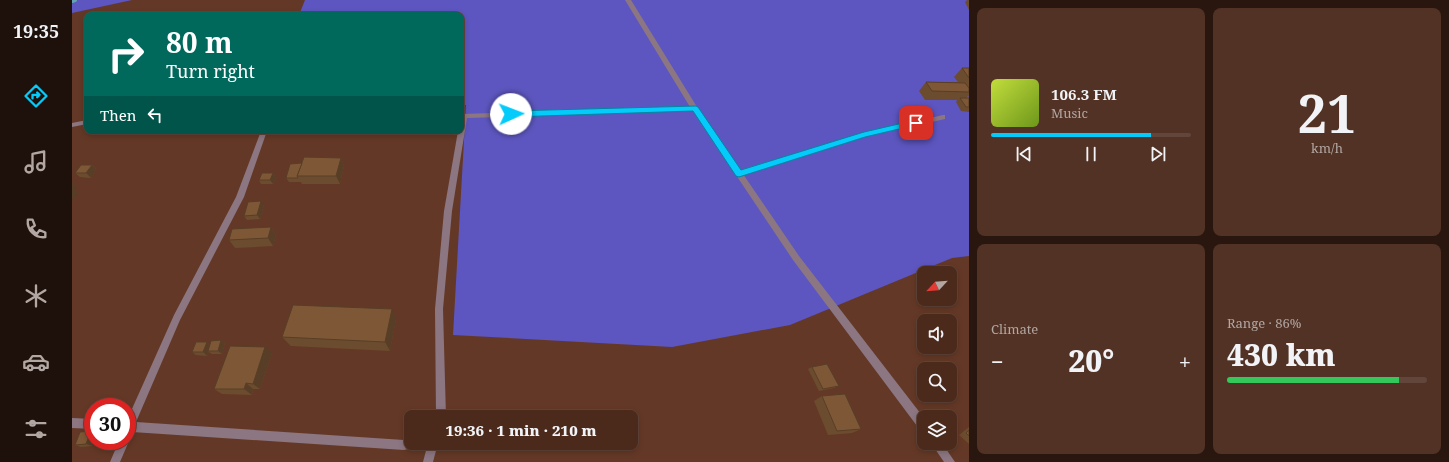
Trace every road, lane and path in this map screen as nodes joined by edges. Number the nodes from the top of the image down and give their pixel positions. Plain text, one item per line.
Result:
1 (628, 0) edge
2 (696, 109) junction
3 (464, 116) edge
4 (943, 117) dead end
5 (84, 123) edge
6 (72, 125) edge
7 (263, 134) edge
8 (459, 134) edge
9 (739, 173) junction
10 (136, 410) edge
11 (441, 410) edge
12 (917, 417) edge
13 (72, 423) edge
14 (84, 424) edge
15 (136, 428) edge
16 (404, 445) dead end
17 (120, 450) edge
18 (431, 450) edge
19 (941, 450) edge
20 (115, 462) edge
21 (428, 462) edge
22 (950, 462) edge

1 - 2 street
2 - 3 street
2 - 9 street
4 - 9 street
5 - 6 street
7 - 10 street
8 - 11 street
9 - 12 street
13 - 14 street
15 - 16 street
17 - 20 street
18 - 21 street
19 - 22 street

